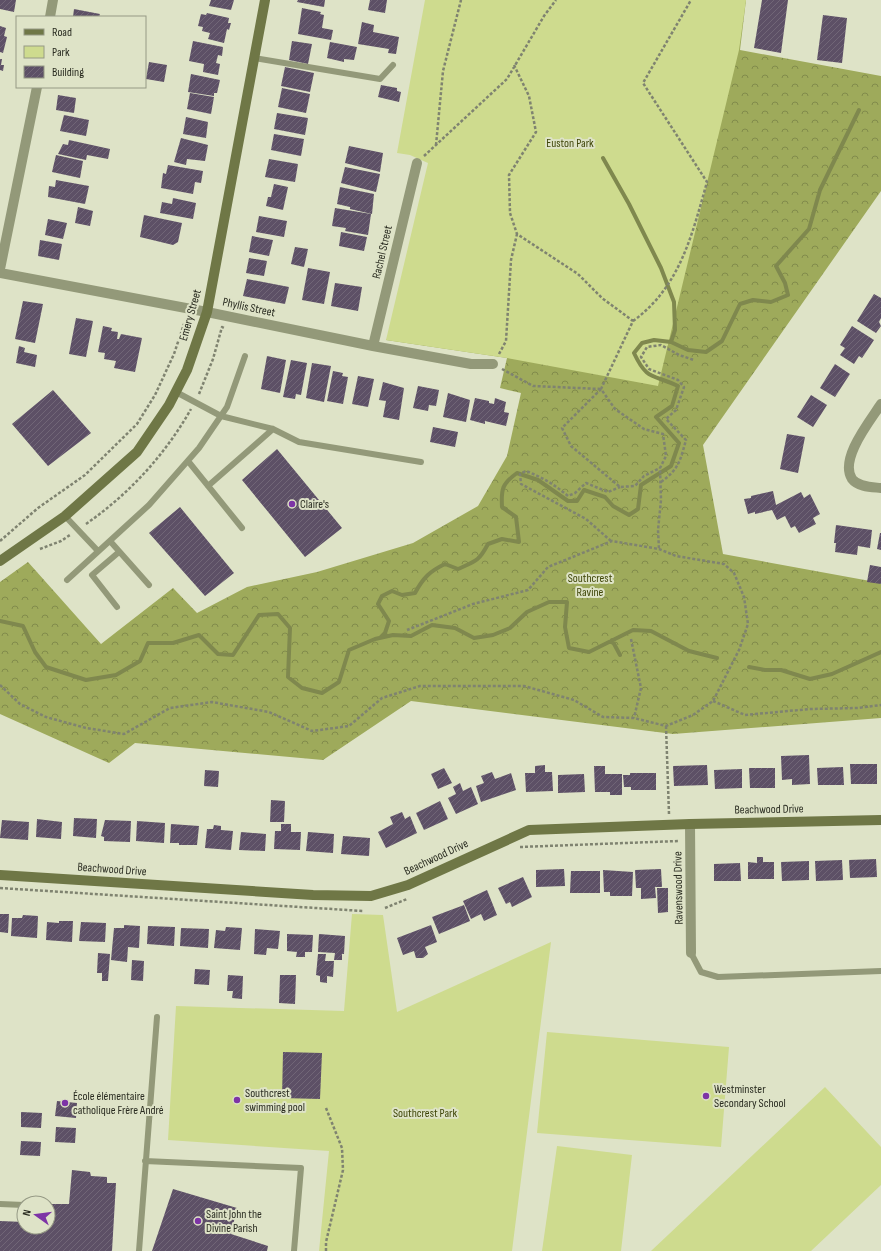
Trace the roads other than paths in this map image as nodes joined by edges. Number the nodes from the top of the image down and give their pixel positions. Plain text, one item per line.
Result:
1 (53, 0) edge
2 (265, 0) edge
3 (50, 16) edge
4 (254, 58) junction
5 (393, 65) dead end
6 (36, 88) edge
7 (417, 163) road end
8 (0, 269) edge
9 (0, 273) edge
10 (207, 312) junction
11 (373, 346) junction
12 (245, 356) dead end
13 (493, 364) road end
14 (176, 392) junction
15 (881, 404) edge
16 (221, 416) junction
17 (273, 430) junction
18 (188, 461) junction
19 (421, 462) dead end
20 (208, 486) junction
21 (881, 488) edge
22 (65, 516) junction
23 (242, 528) dead end
24 (110, 541) junction
25 (98, 551) junction
26 (119, 552) junction
27 (0, 561) edge
28 (67, 580) dead end
29 (149, 585) dead end
30 (117, 606) dead end
31 (881, 820) edge
32 (690, 824) junction
33 (0, 875) edge
34 (691, 953) joint
35 (881, 971) edge
36 (157, 1017) dead end
37 (145, 1161) junction
38 (0, 1204) edge
39 (16, 1205) edge
40 (139, 1251) edge
41 (294, 1251) edge

1 - 3 street
2 - 4 street, Emery Street
4 - 5 lane
4 - 10 street, Emery Street
6 - 8 street
7 - 11 street, Rachel Street
9 - 10 street, Phyllis Street
10 - 11 street, Phyllis Street
10 - 14 street, Emery Street
11 - 13 street, Phyllis Street
12 - 16 lane
14 - 16 lane
14 - 22 street, Emery Street
15 - 21 street
16 - 17 lane
16 - 18 lane
17 - 19 lane
17 - 20 lane
18 - 20 lane
18 - 24 lane
20 - 23 lane
22 - 25 lane
22 - 27 street, Emery Street
24 - 25 lane
24 - 26 lane
25 - 28 lane
26 - 29 lane
26 - 30 lane
31 - 32 street, Beachwood Drive
32 - 33 street, Beachwood Drive
32 - 34 street, Ravenswood Drive
34 - 35 lane
36 - 37 lane
37 - 40 lane
37 - 41 lane
38 - 39 lane

